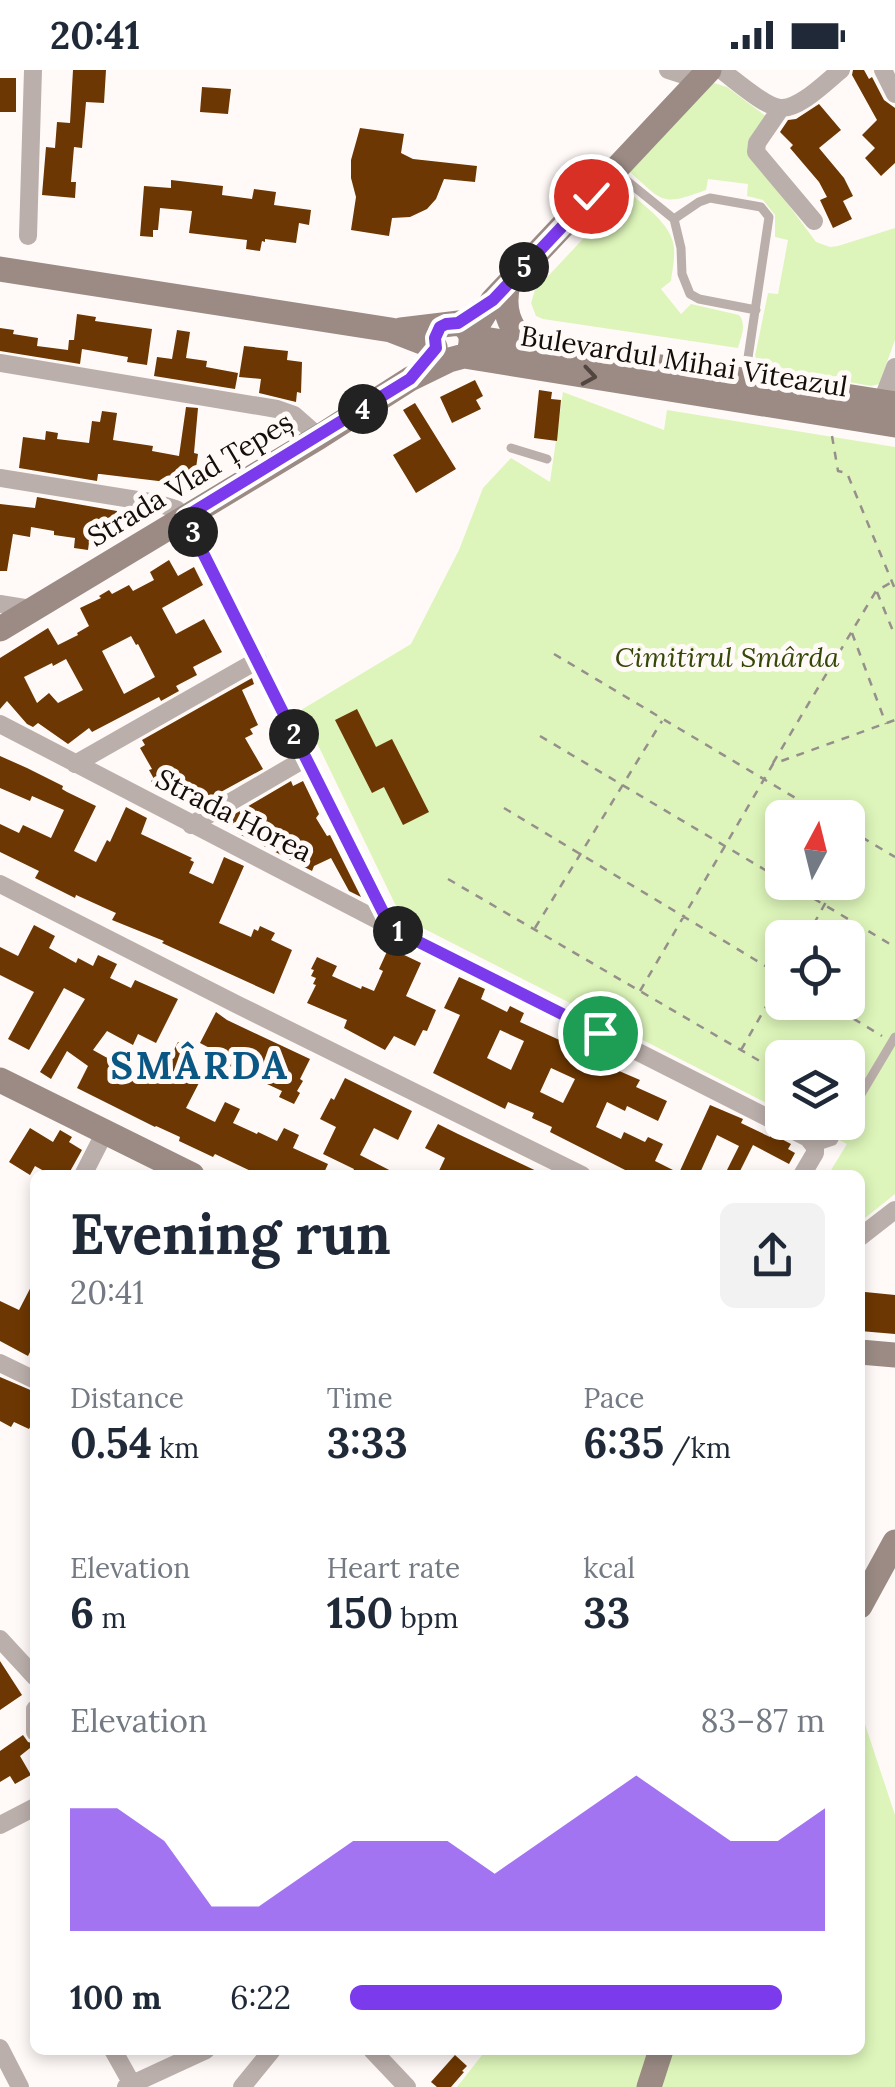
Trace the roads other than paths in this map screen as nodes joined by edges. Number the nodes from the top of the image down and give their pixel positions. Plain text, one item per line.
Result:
1 (33, 70) edge
2 (668, 70) edge
3 (841, 70) edge
4 (883, 70) edge
5 (710, 73) edge
6 (895, 94) edge
7 (781, 108) junction
8 (614, 171) junction
9 (674, 219) junction
10 (814, 222) dead end
11 (28, 236) dead end
12 (0, 269) edge
13 (500, 292) junction
14 (756, 310) junction
15 (453, 342) junction
16 (525, 345) junction
17 (0, 362) edge
18 (895, 367) edge
19 (745, 380) junction
20 (888, 403) edge
21 (895, 425) edge
22 (319, 437) junction
23 (511, 448) dead end
24 (547, 459) dead end
25 (0, 478) edge
26 (185, 517) junction
27 (0, 604) edge
28 (31, 609) junction
29 (0, 629) edge
30 (258, 660) junction
31 (0, 724) edge
32 (306, 758) junction
33 (75, 764) junction
34 (192, 825) junction
35 (0, 884) edge
36 (391, 928) junction
37 (893, 1040) edge
38 (0, 1080) edge
39 (865, 1087) edge
40 (105, 1132) junction
41 (832, 1140) edge
42 (816, 1146) junction
43 (86, 1170) edge
44 (182, 1170) edge
45 (572, 1170) edge
46 (805, 1170) edge
47 (895, 1210) edge
48 (865, 1233) edge
49 (877, 1353) edge
50 (0, 1363) edge
51 (895, 1373) edge
52 (30, 1378) edge
53 (895, 1542) edge
54 (865, 1597) edge
55 (0, 1639) edge
56 (30, 1672) edge
57 (30, 1809) edge
58 (0, 1824) edge
59 (0, 2048) edge
60 (115, 2055) edge
61 (195, 2055) edge
62 (268, 2055) edge
63 (377, 2055) edge
64 (660, 2055) edge
65 (129, 2086) edge
66 (20, 2087) edge
67 (242, 2087) edge
68 (407, 2087) edge
69 (650, 2087) edge

1 - 11 street
2 - 5 street
3 - 7 street
4 - 6 street
5 - 7 street
5 - 8 main road, Strada Vlad Țepeș
7 - 10 street
8 - 9 lane
8 - 13 main road, Strada Vlad Țepeș
9 - 14 lane
9 - 14 lane
12 - 15 main road, Bulevardul Mihai Viteazul
13 - 15 main road, Strada Vlad Țepeș
13 - 16 main road
14 - 19 lane
15 - 16 main road, Bulevardul Mihai Viteazul
15 -> 21 main road, Bulevardul Mihai Viteazul
15 - 22 main road, Strada Vlad Țepeș
16 - 19 main road, Bulevardul Mihai Viteazul
17 - 22 street
18 - 20 street
19 - 20 main road, Bulevardul Mihai Viteazul
22 - 26 main road, Strada Vlad Țepeș
23 - 24 lane
25 - 26 street
26 - 28 main road, Strada Vlad Țepeș
26 - 30 street
27 - 28 street
28 - 29 main road, Strada Vlad Țepeș
30 - 32 street
30 - 33 street
31 - 33 street, Strada Horea
32 - 34 street
32 - 36 street
33 - 34 street, Strada Horea
34 - 36 street, Strada Horea
35 - 45 street
36 - 42 street, Strada Horea
37 - 39 lane
38 - 40 main road
40 - 43 street
40 - 44 main road
41 - 42 lane
42 - 46 street
47 - 48 street
49 - 51 main road
50 - 52 street
53 - 54 main road
55 - 56 street
57 - 58 street
59 - 66 street
60 - 65 street
61 - 65 street
62 - 67 street
63 - 68 street
64 - 69 main road

